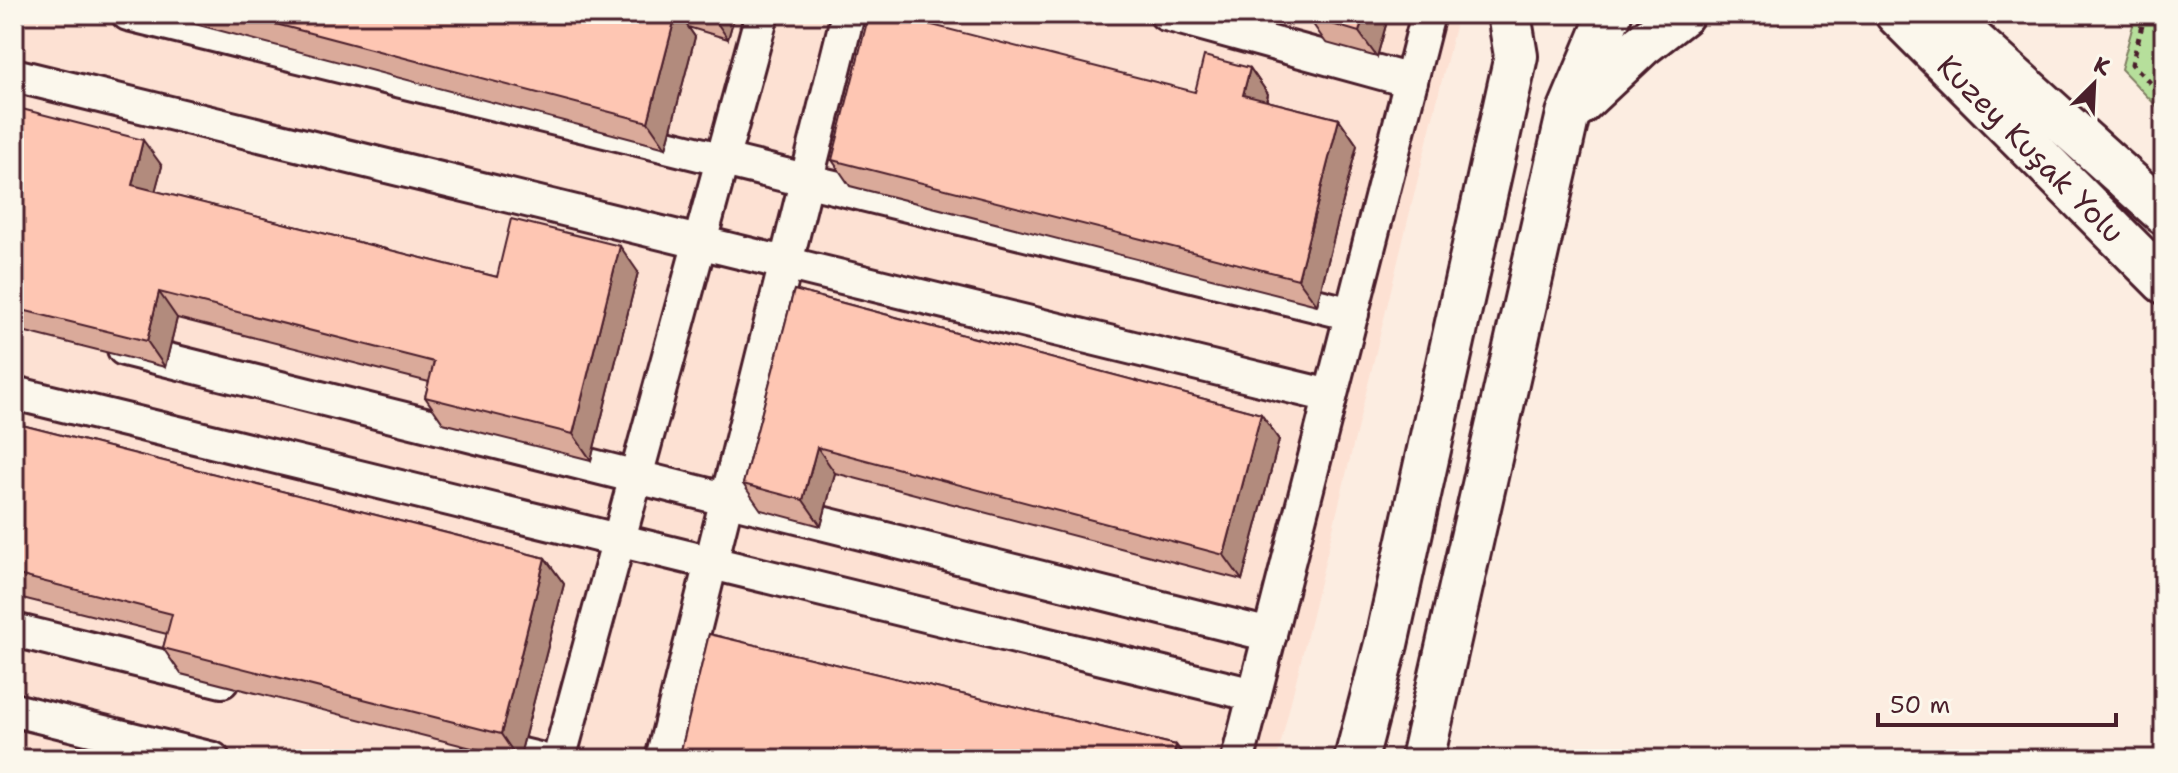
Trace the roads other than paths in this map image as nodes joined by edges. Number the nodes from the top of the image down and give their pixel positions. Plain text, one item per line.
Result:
1 (128, 14) edge
2 (762, 14) edge
3 (848, 14) edge
4 (1166, 14) edge
5 (1428, 14) edge
6 (1509, 14) edge
7 (1610, 14) edge
8 (1682, 14) edge
9 (1897, 14) edge
10 (1943, 14) edge
11 (14, 75) edge
12 (1411, 81) junction
13 (1568, 114) junction
14 (722, 160) junction
15 (807, 180) junction
16 (2164, 213) edge
17 (700, 242) junction
18 (786, 263) junction
19 (2164, 282) edge
20 (1352, 314) junction
21 (90, 340) edge
22 (14, 393) edge
23 (1330, 396) junction
24 (635, 477) junction
25 (727, 500) junction
26 (619, 540) junction
27 (711, 562) junction
28 (14, 630) edge
29 (1270, 635) junction
30 (246, 687) edge
31 (1254, 695) junction
32 (14, 710) edge
33 (447, 736) edge
34 (213, 759) edge
35 (539, 759) edge
36 (559, 759) edge
37 (662, 759) edge
38 (1238, 759) edge
39 (1356, 759) edge
40 (1422, 759) edge

1 - 14 street
2 - 14 street
3 - 15 street
4 - 12 street
5 - 12 street
6 - 39 main road
7 - 13 main road
8 - 13 main road
9 - 19 main road, Kuzey Kuşak Yolu
10 - 16 main road, Kuzey Kuşak Yolu
11 - 17 street
12 - 20 street
13 - 40 main road
14 - 15 street
14 - 17 street
15 - 18 street
15 - 20 street
17 - 18 street
17 - 24 street
18 - 23 street
18 - 25 street
20 - 23 street
21 - 24 street
22 - 26 street
23 - 29 street
24 - 25 street
24 - 26 street
25 - 27 street
25 - 29 street
26 - 27 street
26 - 36 street
27 - 31 street
27 - 37 street
28 - 30 street
29 - 31 street
31 - 38 street
32 - 34 street
33 - 35 street

